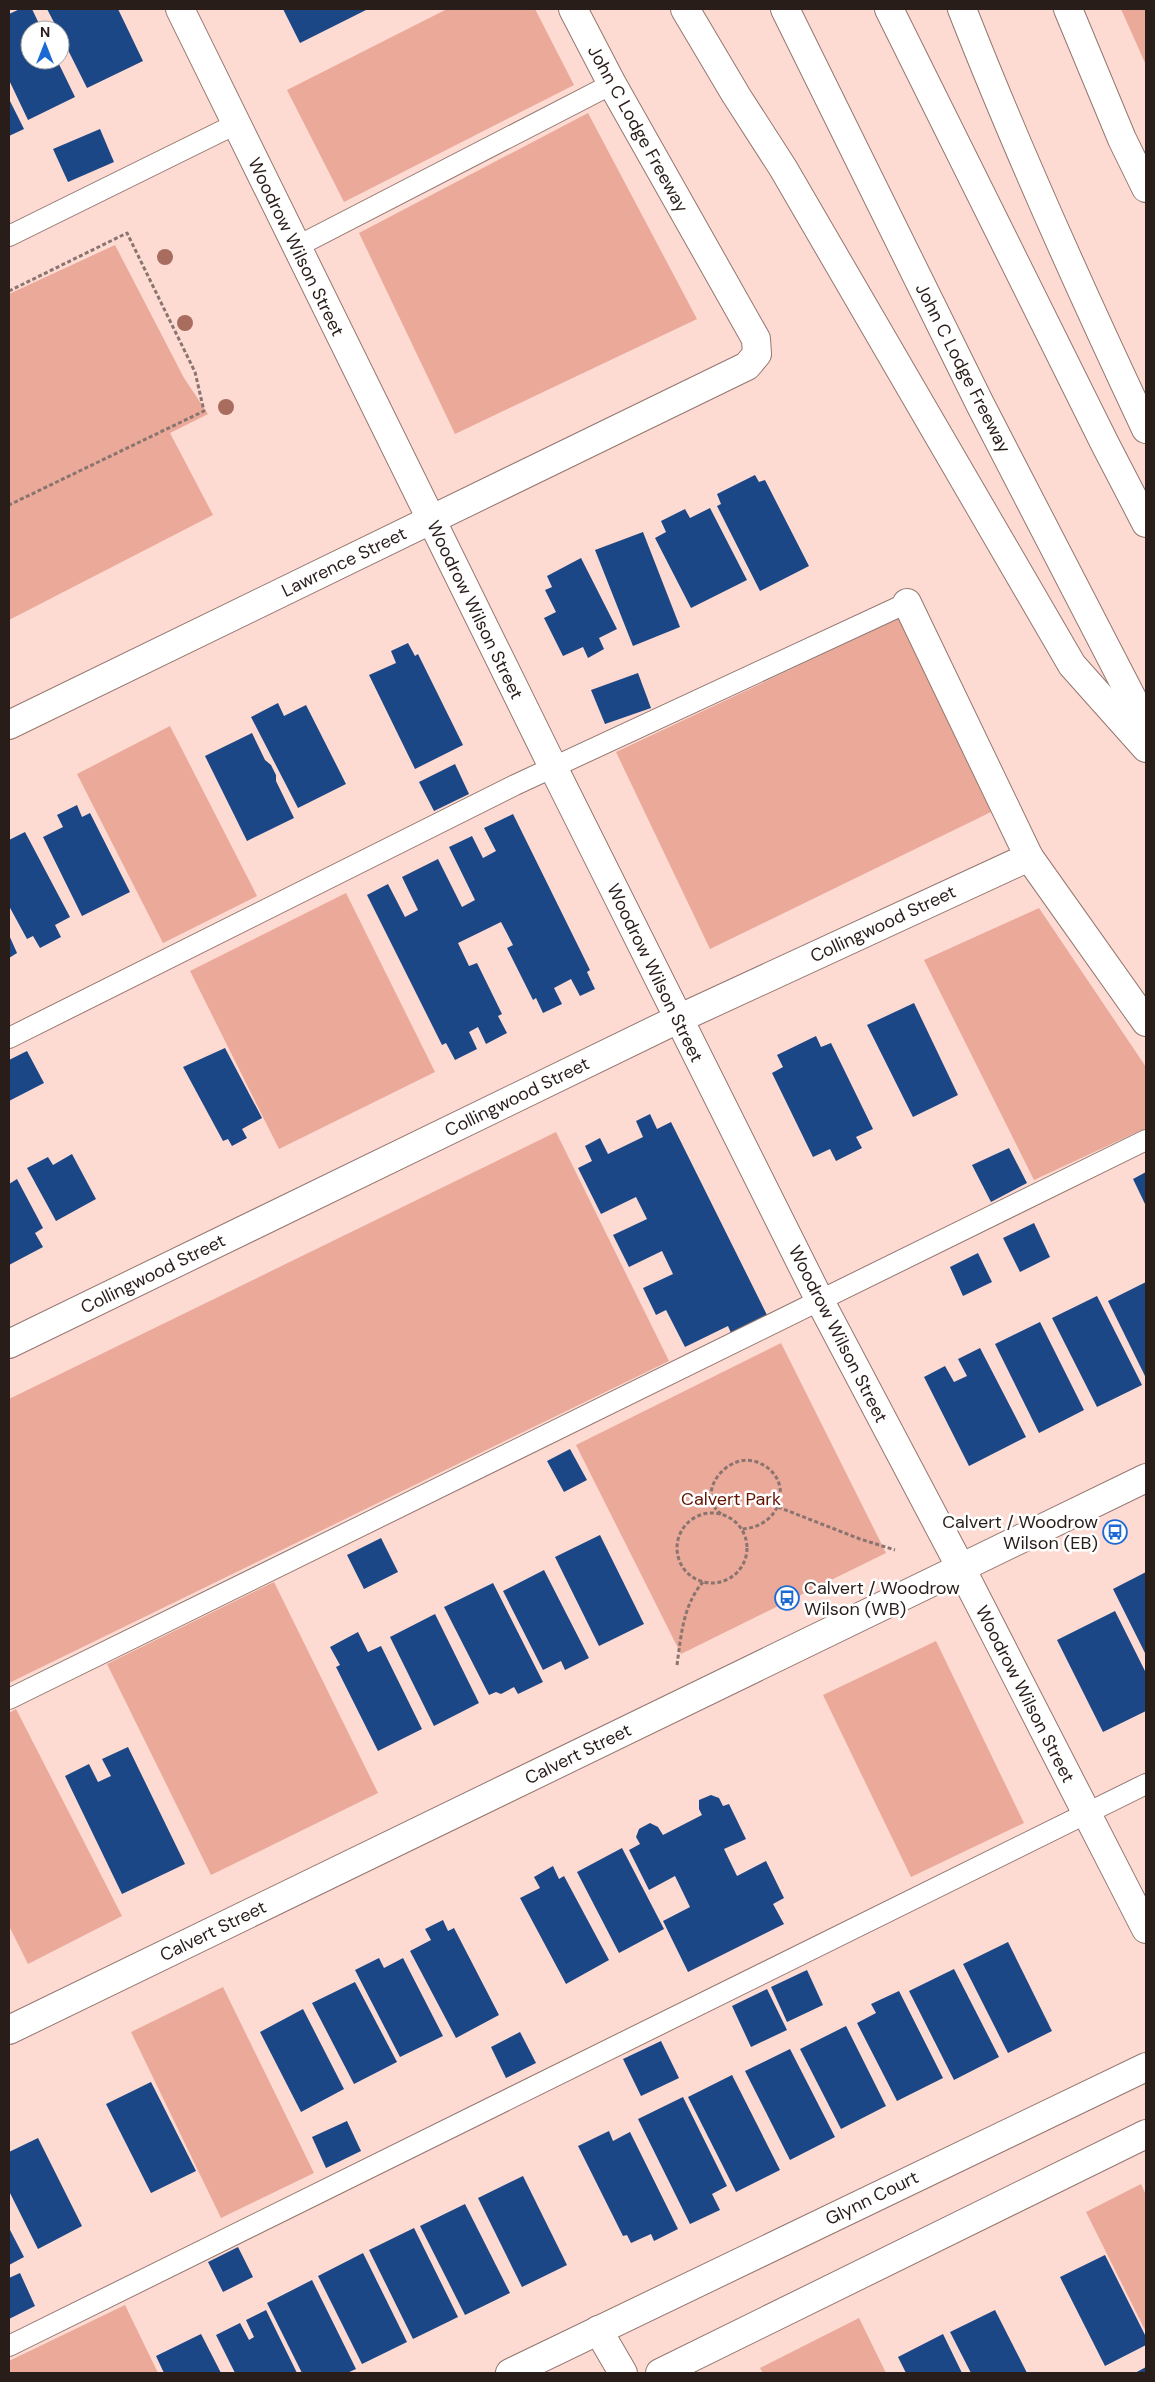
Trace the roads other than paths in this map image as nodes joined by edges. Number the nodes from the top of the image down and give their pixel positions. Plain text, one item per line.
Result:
1 (180, 9) edge
2 (573, 9) edge
3 (685, 9) edge
4 (785, 9) edge
5 (889, 9) edge
6 (962, 9) edge
7 (1068, 9) edge
8 (612, 84) junction
9 (236, 124) junction
10 (1144, 179) edge
11 (9, 236) edge
12 (296, 247) junction
13 (757, 354) joint
14 (1146, 430) edge
15 (430, 520) junction
16 (1146, 523) edge
17 (907, 603) joint
18 (9, 725) edge
19 (1146, 725) edge
20 (1146, 748) edge
21 (553, 767) junction
22 (1029, 857) junction
23 (678, 1019) junction
24 (1146, 1022) edge
25 (9, 1038) edge
26 (1146, 1140) edge
27 (820, 1301) junction
28 (9, 1344) edge
29 (1146, 1478) edge
30 (961, 1568) junction
31 (9, 1699) edge
32 (1146, 1784) edge
33 (1086, 1813) junction
34 (1146, 1929) edge
35 (9, 2030) edge
36 (1146, 2067) edge
37 (1146, 2134) edge
38 (598, 2330) junction
39 (9, 2346) edge
40 (510, 2373) edge
41 (623, 2373) edge
42 (660, 2373) edge

1 - 9 main road, Woodrow Wilson Street
2 - 8 main road, John C Lodge Freeway
3 - 20 main road
4 - 19 main road, John C Lodge Freeway
5 - 16 main road
6 - 14 main road
7 - 10 main road
8 - 12 lane
8 - 13 main road, John C Lodge Freeway
9 - 11 lane
9 - 12 main road, Woodrow Wilson Street
12 - 15 main road, Woodrow Wilson Street
13 - 15 main road, Lawrence Street
15 - 18 main road, Lawrence Street
15 - 21 main road, Woodrow Wilson Street
17 - 21 lane
17 - 22 main road
21 - 23 main road, Woodrow Wilson Street
21 - 25 lane
22 - 23 main road, Collingwood Street
22 - 24 main road
23 - 27 main road, Woodrow Wilson Street
23 - 28 main road, Collingwood Street
26 - 27 lane
27 - 30 main road, Woodrow Wilson Street
27 - 31 lane
29 - 30 main road, Calvert Street
30 - 33 main road, Woodrow Wilson Street
30 - 35 main road, Calvert Street
32 - 33 lane
33 - 34 main road, Woodrow Wilson Street
33 - 39 lane
36 - 38 main road, Glynn Court
37 - 42 main road
38 - 40 main road, Glynn Court
38 - 41 main road

